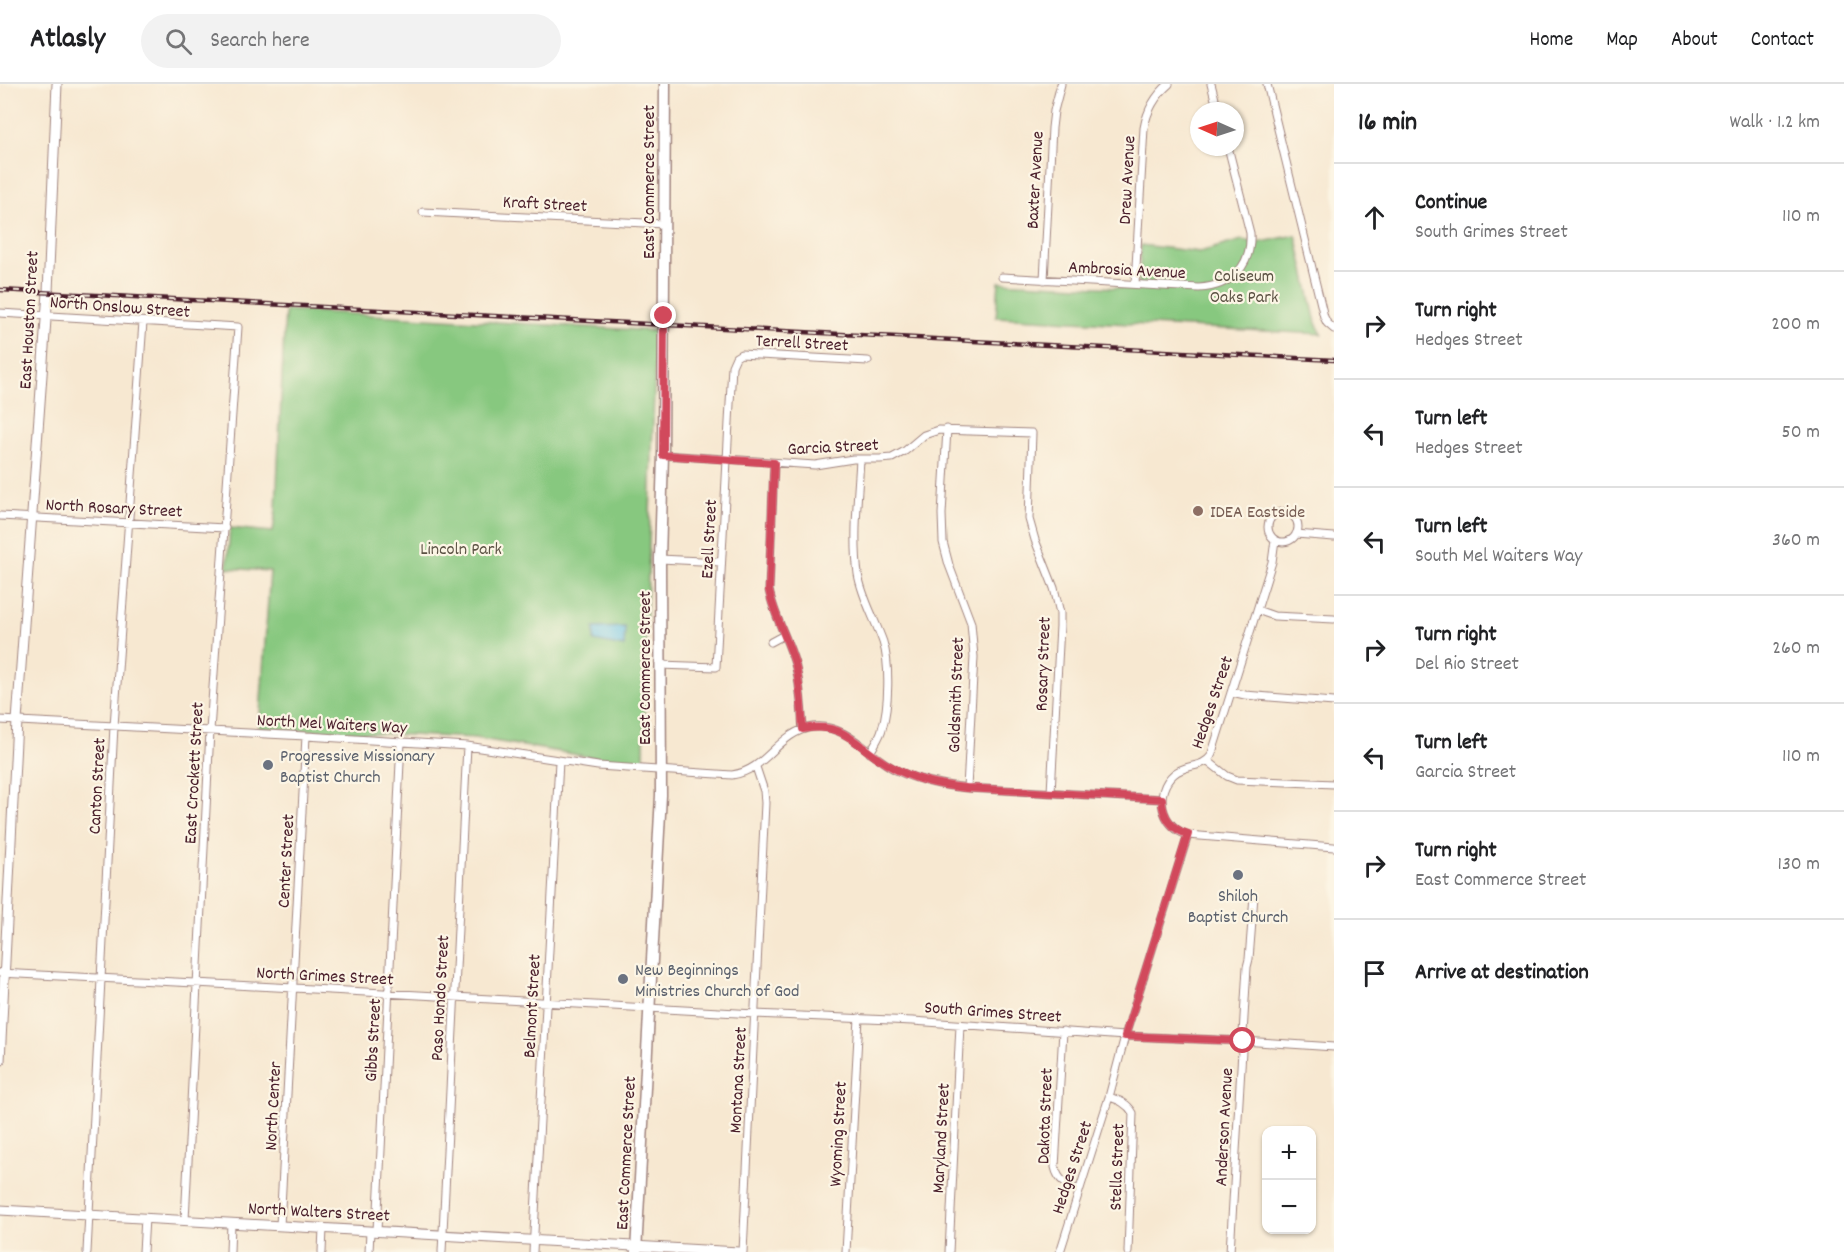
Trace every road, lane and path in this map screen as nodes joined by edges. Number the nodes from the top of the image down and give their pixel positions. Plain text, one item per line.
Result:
1 (57, 84) edge
2 (665, 84) edge
3 (1061, 84) edge
4 (1169, 84) edge
5 (1212, 84) edge
6 (1267, 84) edge
7 (1216, 102) edge
8 (1230, 156) edge
9 (423, 212) dead end
10 (665, 224) junction
11 (1002, 277) dead end
12 (1044, 280) junction
13 (1135, 284) junction
14 (0, 313) edge
15 (46, 316) junction
16 (143, 322) junction
17 (238, 327) joint
18 (1334, 329) edge
19 (736, 357) joint
20 (868, 361) dead end
21 (947, 429) junction
22 (1032, 434) joint
23 (663, 455) junction
24 (727, 459) junction
25 (860, 459) junction
26 (774, 463) junction
27 (0, 516) edge
28 (32, 518) junction
29 (129, 523) junction
30 (225, 528) junction
31 (1296, 534) junction
32 (1334, 537) edge
33 (1275, 540) junction
34 (660, 559) junction
35 (721, 562) junction
36 (1257, 610) junction
37 (1334, 619) edge
38 (784, 635) junction
39 (771, 642) dead end
40 (660, 664) junction
41 (1232, 692) junction
42 (1334, 702) edge
43 (0, 720) edge
44 (17, 721) junction
45 (114, 726) junction
46 (803, 729) junction
47 (210, 731) junction
48 (306, 736) junction
49 (401, 742) junction
50 (467, 746) junction
51 (870, 753) junction
52 (559, 761) junction
53 (1208, 761) junction
54 (756, 767) junction
55 (660, 771) junction
56 (1334, 784) edge
57 (966, 788) junction
58 (1051, 792) junction
59 (1162, 799) junction
60 (1188, 834) junction
61 (1334, 847) edge
62 (1254, 896) dead end
63 (2, 974) edge
64 (101, 979) junction
65 (197, 984) junction
66 (294, 988) junction
67 (390, 993) junction
68 (454, 996) junction
69 (546, 1002) junction
70 (649, 1008) junction
71 (755, 1014) junction
72 (859, 1018) junction
73 (960, 1025) junction
74 (1063, 1031) junction
75 (1125, 1036) junction
76 (1243, 1041) junction
77 (1334, 1047) edge
78 (0, 1061) edge
79 (1109, 1096) junction
80 (1079, 1190) junction
81 (0, 1210) edge
82 (89, 1215) junction
83 (145, 1218) junction
84 (185, 1220) junction
85 (231, 1223) junction
86 (280, 1226) junction
87 (323, 1228) junction
88 (374, 1231) junction
89 (443, 1235) junction
90 (534, 1240) junction
91 (636, 1249) edge
92 (87, 1252) edge
93 (143, 1252) edge
94 (230, 1252) edge
95 (322, 1252) edge
96 (369, 1252) edge
97 (442, 1252) edge
98 (533, 1252) edge
99 (741, 1252) edge
100 (846, 1252) edge
101 (949, 1252) edge
102 (1060, 1252) edge
103 (1128, 1252) edge
104 (1230, 1252) edge

1 - 15 main road, East Houston Street
2 - 10 main road, East Commerce Street
3 - 12 street, Baxter Avenue
4 - 13 street, Drew Avenue
5 - 7 street
6 - 18 street
8 - 13 street, Ambrosia Avenue
9 - 10 street, Kraft Street
10 - 23 main road, East Commerce Street
11 - 12 street, Ambrosia Avenue
12 - 13 street, Ambrosia Avenue
14 - 15 street, North Onslow Street
15 - 16 street, North Onslow Street
15 - 28 main road, East Houston Street
16 - 17 street, North Onslow Street
16 - 29 street, Canton Street
17 - 30 street, East Crockett Street
19 - 20 street, Terrell Street
19 - 24 street, Ezell Street
21 - 22 street, Garcia Street
21 - 25 street, Garcia Street
21 - 57 street, Goldsmith Street
22 - 58 street, Rosary Street
23 - 24 street, Garcia Street
23 - 34 main road, East Commerce Street
24 - 26 street, Garcia Street
24 - 35 street, Ezell Street
25 - 26 street, Garcia Street
25 - 51 street
26 - 38 street
27 - 28 street, North Rosary Street
28 - 29 street, North Rosary Street
28 - 44 main road, East Houston Street
29 - 30 street, North Rosary Street
29 - 45 street, Canton Street
30 - 47 street, East Crockett Street
31 - 32 street
31 - 33 street
31 - 33 street, Hedges Street
33 - 36 street, Hedges Street
34 - 35 street
34 - 40 main road, East Commerce Street
35 - 40 street, Ezell Street
36 - 37 street
36 - 41 street, Hedges Street
38 - 39 street
38 - 46 street
40 - 55 main road, East Commerce Street
41 - 42 street
41 - 53 street, Hedges Street
43 - 44 street, North Mel Waiters Way
44 - 45 street, North Mel Waiters Way
44 - 63 main road, East Houston Street
45 - 47 street, North Mel Waiters Way
45 - 64 street, Canton Street
46 - 51 street
46 - 54 street
47 - 48 street, North Mel Waiters Way
47 - 65 street, East Crockett Street
48 - 49 street, North Mel Waiters Way
48 - 66 street, Center Street
49 - 50 street, North Mel Waiters Way
49 - 67 street, Gibbs Street
50 - 52 street, North Mel Waiters Way
50 - 68 street, Paso Hondo Street
51 - 57 street
52 - 55 street, North Mel Waiters Way
52 - 69 street, Belmont Street
53 - 56 street
53 - 59 street, Hedges Street
54 - 55 street, North Mel Waiters Way
54 - 71 street, Montana Street
55 - 70 main road, East Commerce Street
57 - 58 street
58 - 59 street
59 - 60 street
60 - 61 street
60 - 75 street, Hedges Street
62 - 76 street, Anderson Avenue
63 - 64 street, North Grimes Street
63 - 78 main road, East Houston Street
64 - 65 street, North Grimes Street
64 - 82 street, Canton Street
65 - 66 street, North Grimes Street
65 - 84 street, East Crockett Street
66 - 67 street, North Grimes Street
66 - 86 street, North Center
67 - 68 street, North Grimes Street
67 - 88 street, Gibbs Street
68 - 69 street, North Grimes Street
68 - 89 street, Paso Hondo Street
69 - 70 street, North Grimes Street
69 - 90 street, Belmont Street
70 - 71 street, South Grimes Street
70 - 91 main road, East Commerce Street
71 - 72 street, South Grimes Street
71 - 99 street, Montana Street
72 - 73 street, South Grimes Street
72 - 100 street, Wyoming Street
73 - 74 street, South Grimes Street
73 - 101 street, Maryland Street
74 - 75 street, South Grimes Street
74 - 80 street, Dakota Street
75 - 76 street, South Grimes Street
75 - 79 street, Hedges Street
76 - 77 street, South Grimes Street
76 - 104 street, Anderson Avenue
79 - 80 street, Hedges Street
79 - 103 street, Stella Street
80 - 102 street, Hedges Street
81 - 82 main road, North Walters Street
82 - 83 main road, North Walters Street
82 - 92 street, Canton Street
83 - 84 main road, North Walters Street
83 - 93 street
84 - 85 main road, North Walters Street
85 - 86 main road, North Walters Street
85 - 94 street
86 - 87 main road, North Walters Street
87 - 88 main road, North Walters Street
87 - 95 street
88 - 89 main road, North Walters Street
88 - 96 street, Gibbs Street
89 - 90 main road, North Walters Street
89 - 97 street, Paso Hondo Street
90 - 91 main road, North Walters Street
90 - 98 street, Belmont Street
91 - 99 main road, North Walters Street

